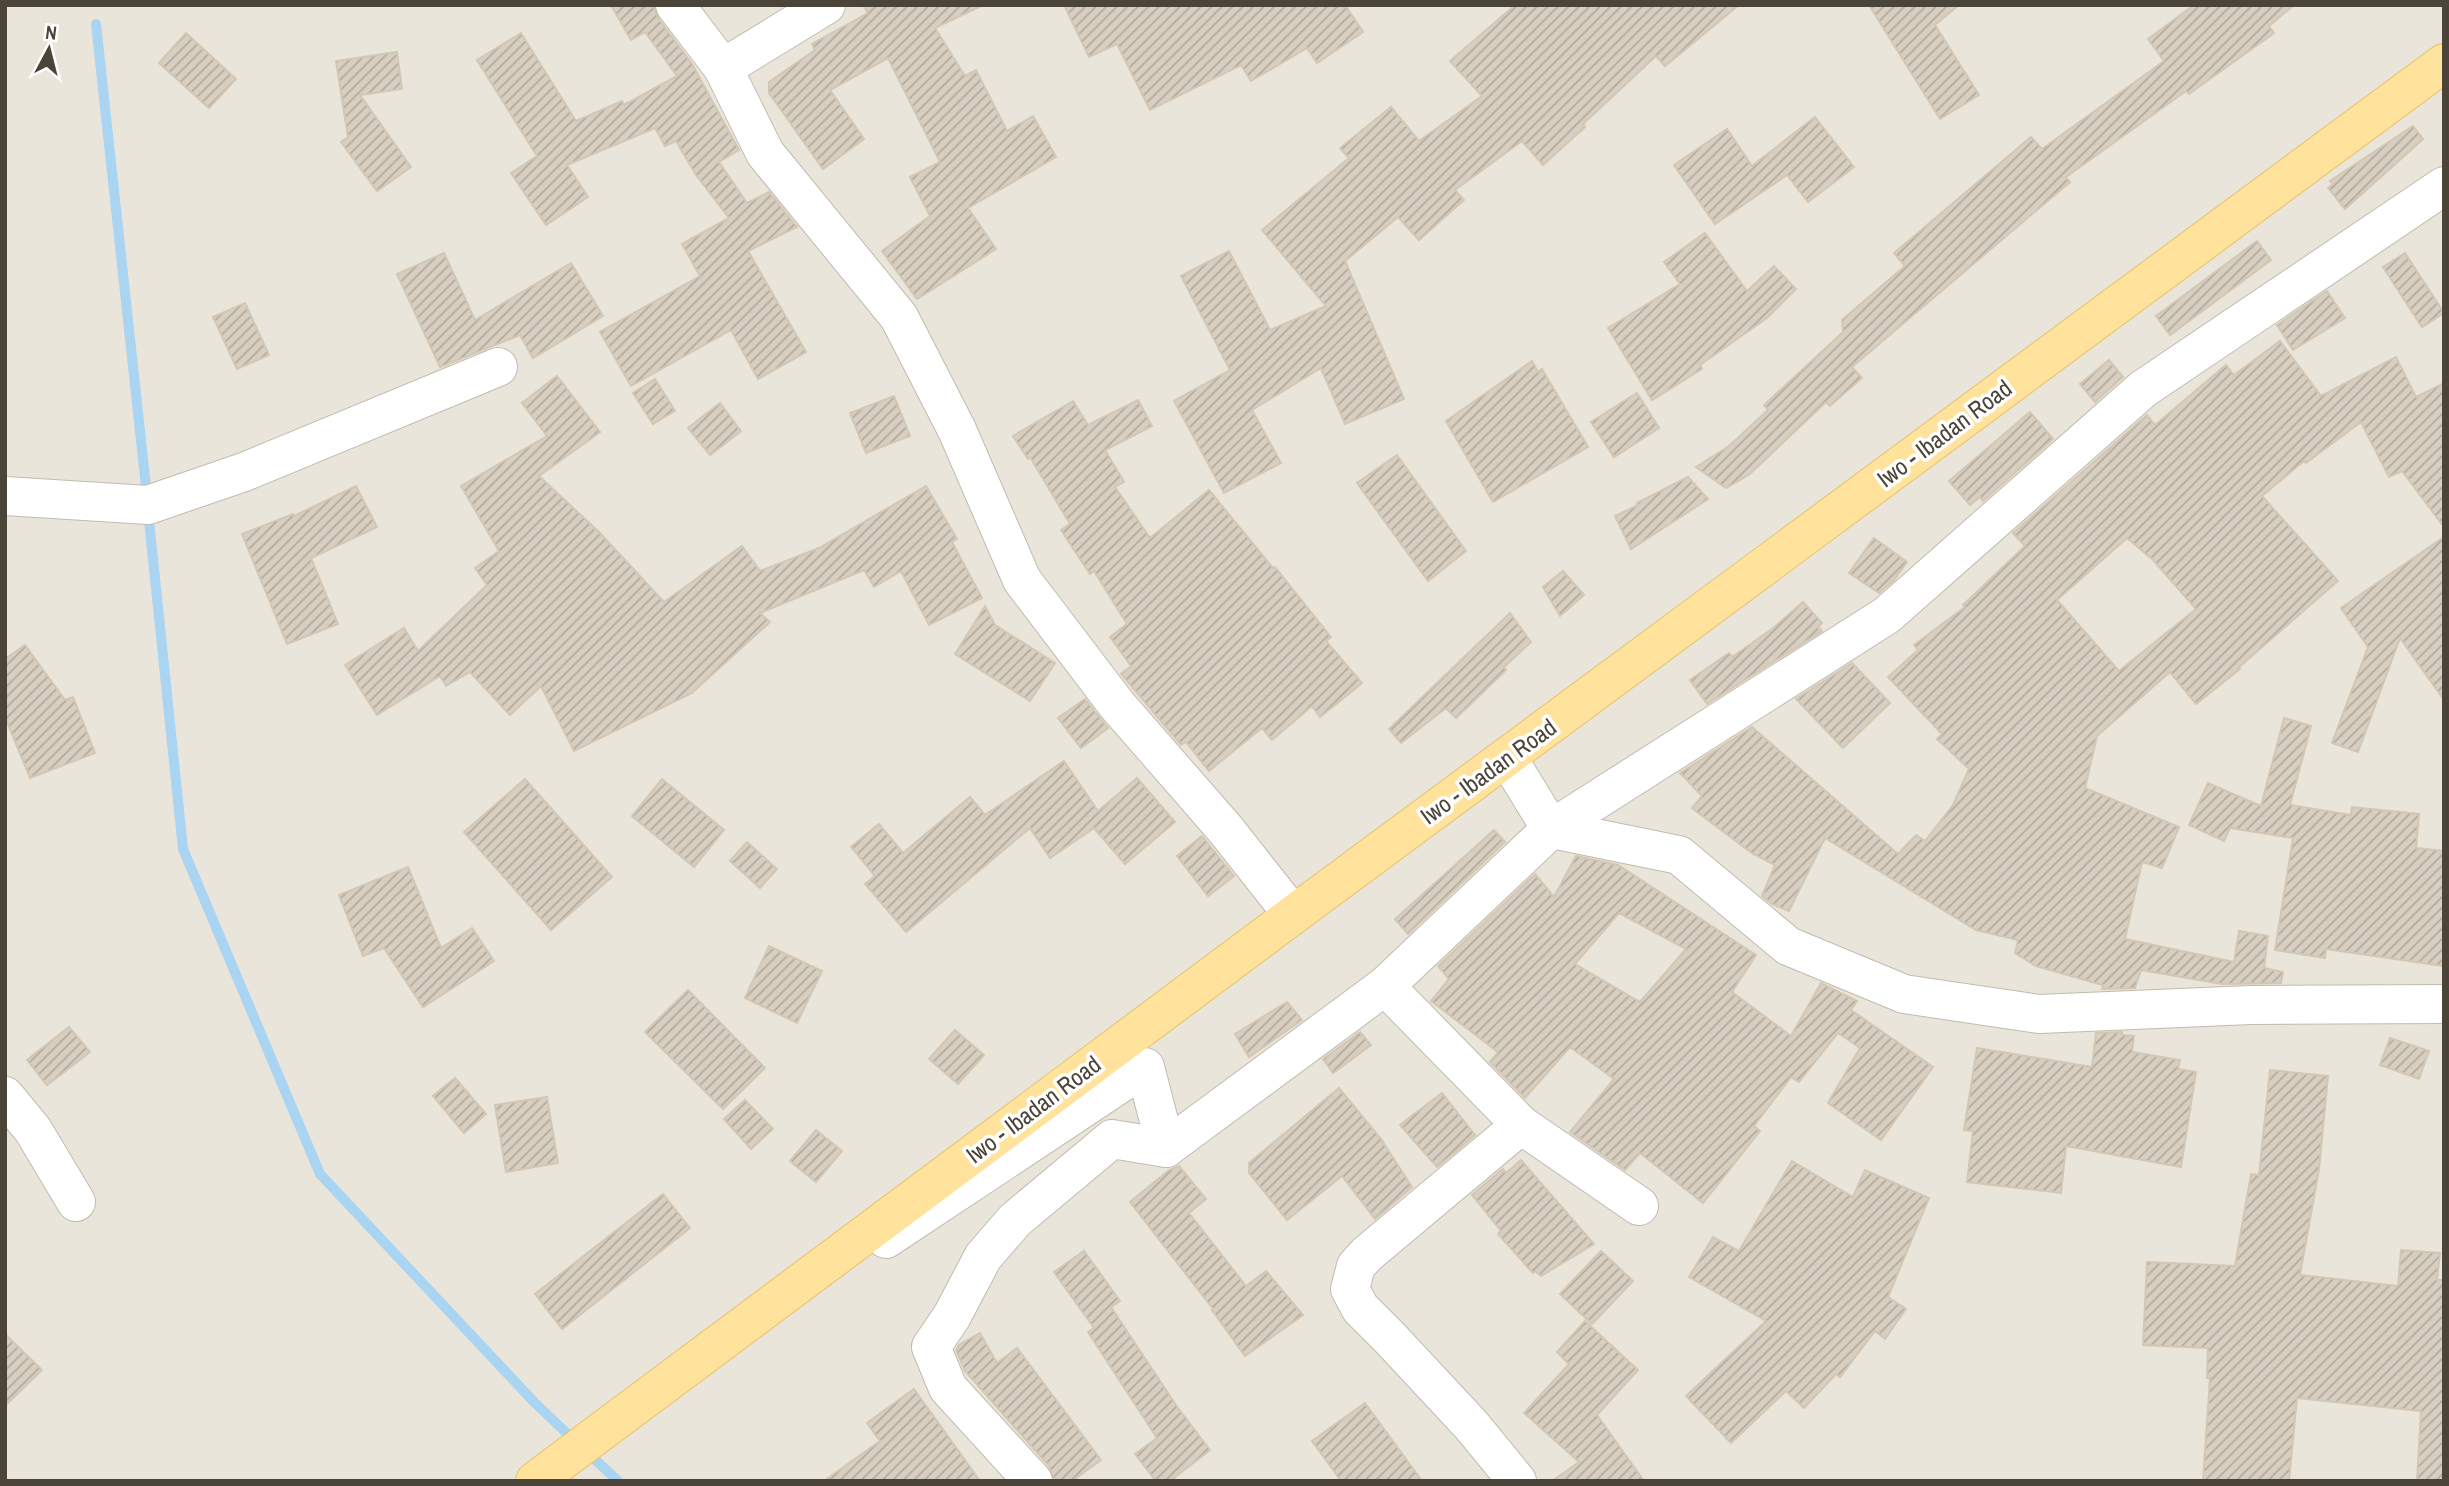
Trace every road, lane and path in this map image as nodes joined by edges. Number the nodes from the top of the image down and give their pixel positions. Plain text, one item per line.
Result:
1 (675, 5) edge
2 (826, 5) edge
3 (2444, 63) edge
4 (723, 68) junction
5 (2444, 186) edge
6 (498, 367) dead end
7 (5, 496) edge
8 (1507, 757) junction
9 (1550, 829) junction
10 (1293, 915) junction
11 (1385, 986) junction
12 (2444, 1004) edge
13 (5, 1096) edge
14 (1521, 1125) junction
15 (1166, 1148) junction
16 (76, 1202) dead end
17 (1639, 1206) dead end
18 (637, 1406) junction
19 (535, 1481) edge
20 (1033, 1481) edge
21 (1517, 1481) edge

1 - 4 street
2 - 4 street
3 - 8 main road, Iwo - Ibadan Road
4 - 10 street
5 - 9 street
6 - 7 street
8 - 9 street
8 - 10 main road, Iwo - Ibadan Road
9 - 11 street
9 - 12 street
10 - 18 main road, Iwo - Ibadan Road
11 - 14 street
11 - 15 street
13 - 16 street
14 - 17 street
14 - 21 street
15 - 18 street
15 - 20 street
18 - 19 main road, Iwo - Ibadan Road

